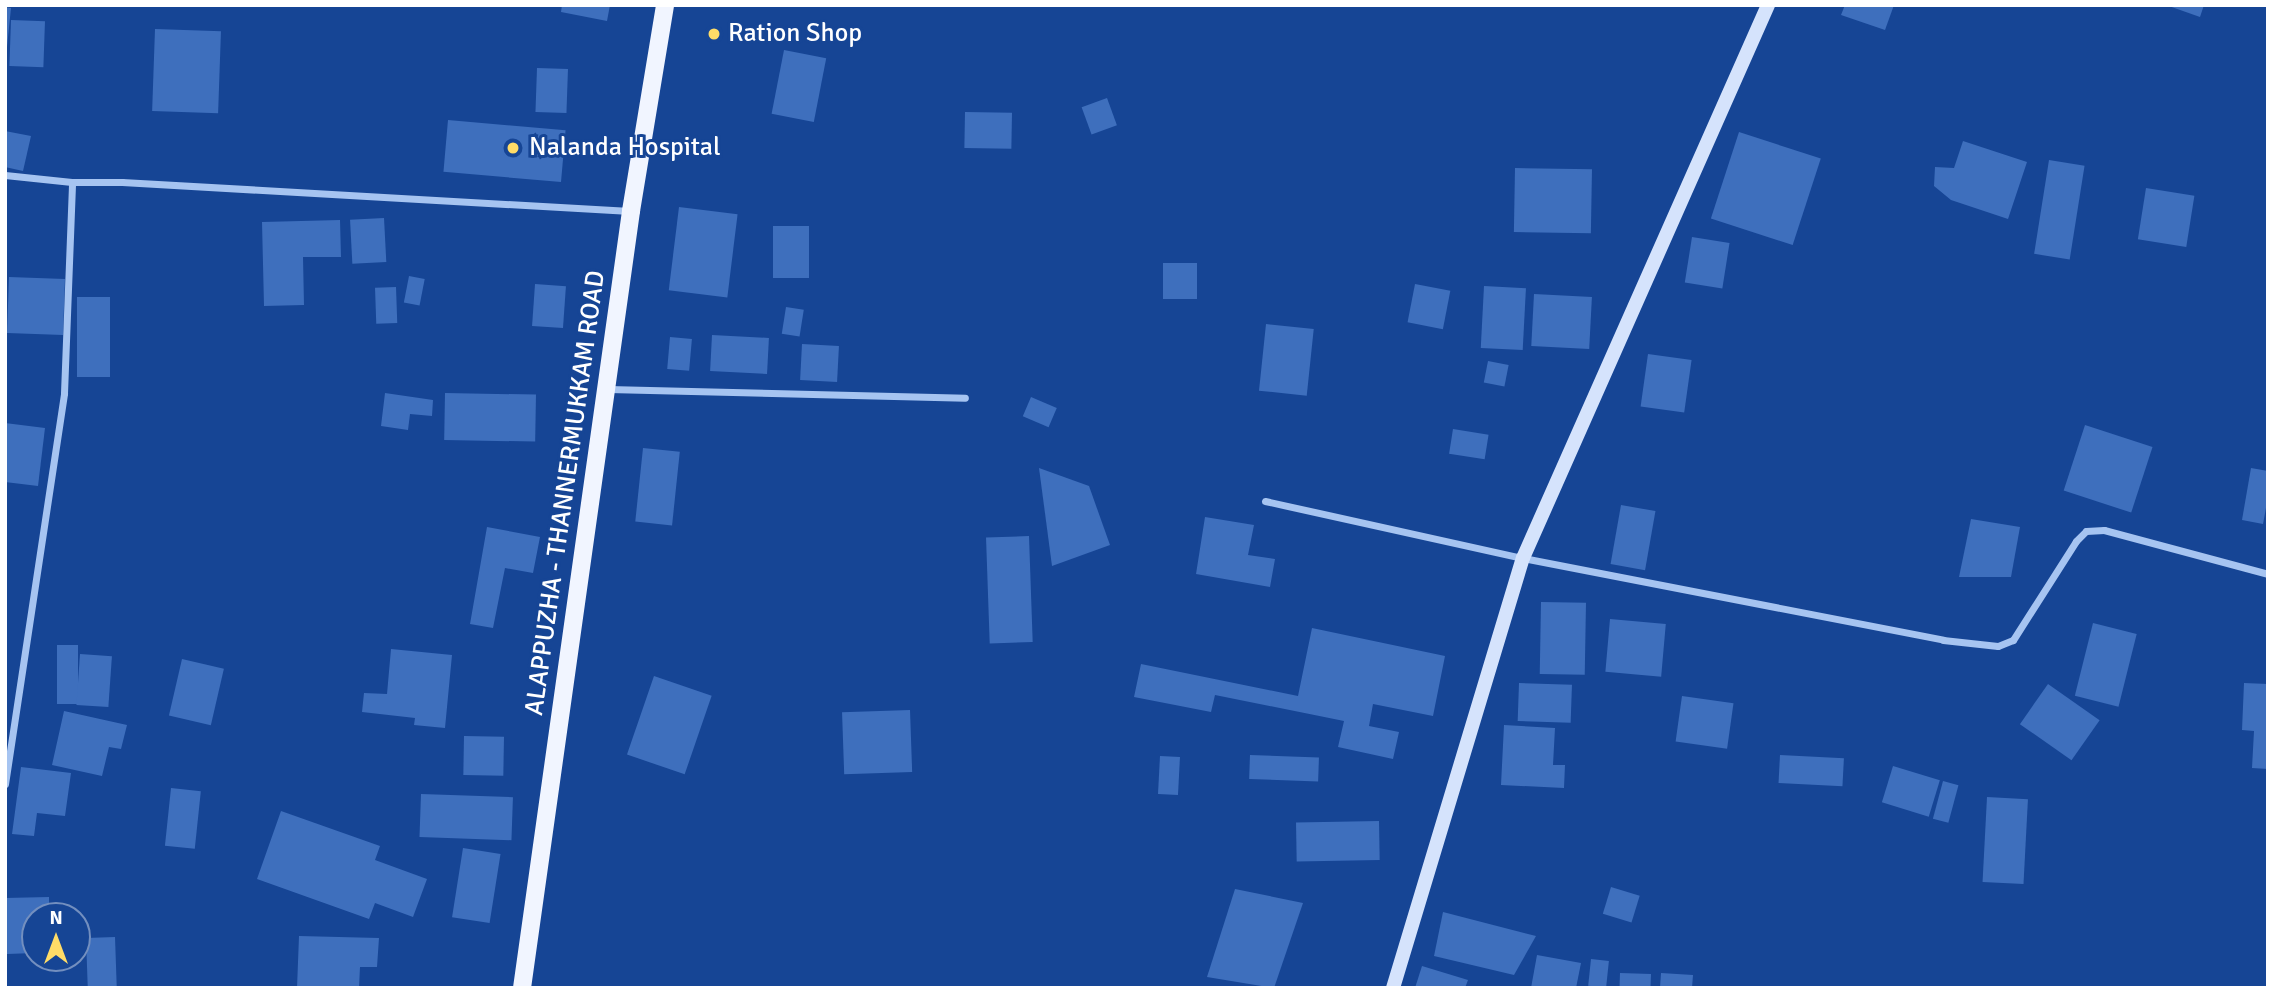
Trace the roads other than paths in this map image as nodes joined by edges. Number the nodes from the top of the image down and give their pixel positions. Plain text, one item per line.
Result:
1 (665, 5) edge
2 (1768, 5) edge
3 (5, 175) edge
4 (72, 182) junction
5 (631, 211) junction
6 (608, 389) junction
7 (965, 398) dead end
8 (1265, 501) dead end
9 (1523, 558) junction
10 (2268, 574) edge
11 (5, 785) edge
12 (522, 988) edge
13 (1393, 988) edge

1 - 5 main road, ALAPPUZHA - THANNERMUKKAM ROAD
2 - 9 main road
3 - 4 street
4 - 5 street
4 - 11 street
5 - 6 main road, ALAPPUZHA - THANNERMUKKAM ROAD
6 - 7 street
6 - 12 main road, ALAPPUZHA - THANNERMUKKAM ROAD
8 - 9 street
9 - 10 street
9 - 13 main road

